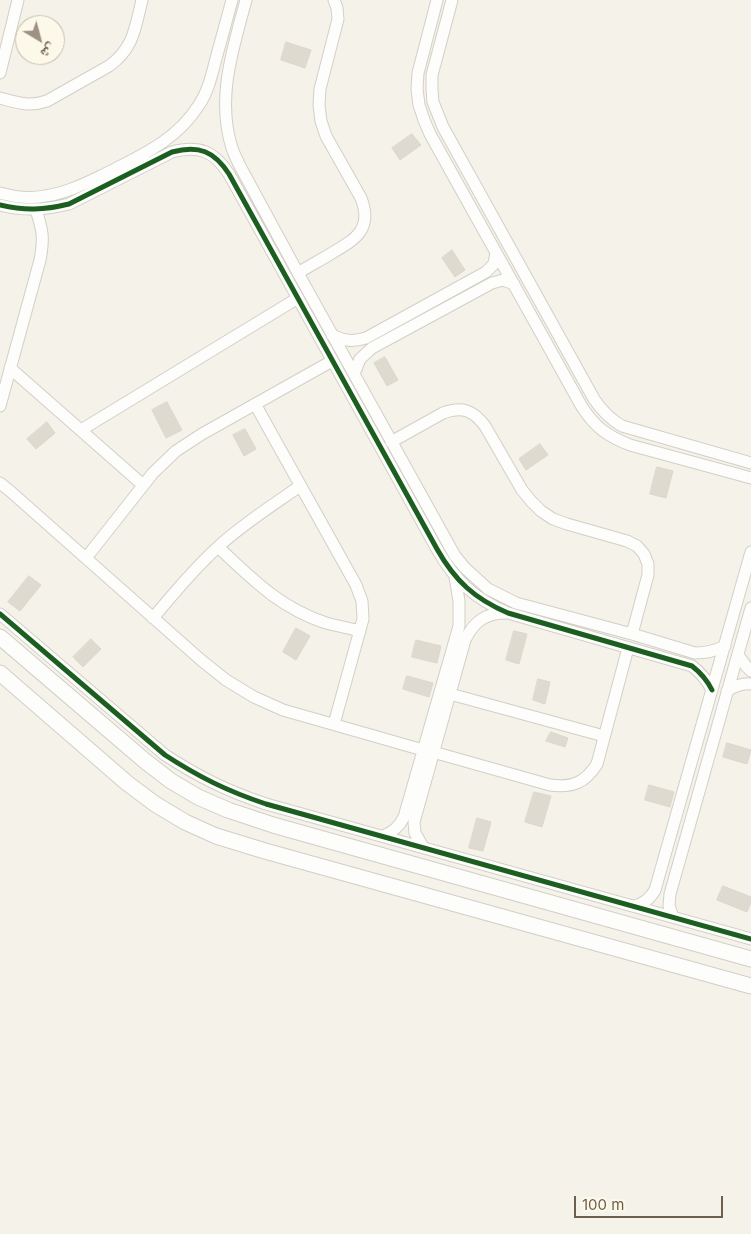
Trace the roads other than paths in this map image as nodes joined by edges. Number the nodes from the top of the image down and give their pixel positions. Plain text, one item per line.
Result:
1 (18, 0) edge
2 (142, 0) edge
3 (232, 0) edge
4 (246, 0) edge
5 (334, 0) edge
6 (437, 0) edge
7 (452, 0) edge
8 (0, 73) edge
9 (0, 98) edge
10 (0, 193) edge
11 (0, 205) edge
12 (36, 210) junction
13 (496, 253) junction
14 (298, 273) junction
15 (514, 284) junction
16 (298, 298) junction
17 (332, 334) junction
18 (332, 361) junction
19 (10, 368) junction
20 (354, 374) junction
21 (255, 404) junction
22 (0, 406) edge
23 (81, 430) junction
24 (391, 442) junction
25 (751, 463) edge
26 (751, 478) edge
27 (0, 484) edge
28 (143, 485) junction
29 (300, 486) junction
30 (218, 547) junction
31 (751, 552) edge
32 (86, 558) junction
33 (455, 577) junction
34 (751, 608) edge
35 (0, 614) edge
36 (508, 614) junction
37 (153, 618) junction
38 (360, 631) junction
39 (632, 634) junction
40 (0, 637) edge
41 (725, 646) junction
42 (628, 648) junction
43 (738, 655) junction
44 (751, 670) edge
45 (0, 674) edge
46 (751, 684) edge
47 (712, 690) junction
48 (727, 691) junction
49 (450, 694) junction
50 (334, 724) junction
51 (604, 736) junction
52 (428, 751) junction
53 (383, 836) junction
54 (422, 847) junction
55 (634, 906) junction
56 (673, 917) junction
57 (751, 939) edge
58 (751, 959) edge
59 (751, 986) edge

1 - 8 street
2 - 9 street
3 - 10 street
4 - 14 street
5 - 14 street
6 - 13 street
7 - 25 street
11 - 12 street
12 - 16 street
12 - 19 street
13 - 15 street
13 - 17 street
14 - 17 street
15 - 20 street
15 - 26 street
16 - 18 street
16 - 23 street
17 - 20 street
18 - 21 street
18 - 33 street
19 - 22 street
19 - 23 street
20 - 24 street
21 - 28 street
21 - 29 street
23 - 28 street
24 - 39 street
24 - 39 street
27 - 32 street
28 - 32 street
29 - 30 street
29 - 38 street
30 - 37 street
30 - 38 street
31 - 41 street
32 - 37 street
33 - 36 street
33 - 52 street
34 - 43 street
35 - 53 street
36 - 42 street
36 - 49 street
37 - 50 street
38 - 50 street
39 - 41 street
40 - 58 street
41 - 47 street
42 - 47 street
42 - 51 street
43 - 44 street
43 - 48 street
45 - 59 street
46 - 48 street
47 - 55 street
48 - 56 street
49 - 51 street
49 - 52 street
50 - 52 street
51 - 52 street
52 - 53 street
52 - 54 street
53 - 54 street
54 - 55 street
55 - 56 street
56 - 57 street

